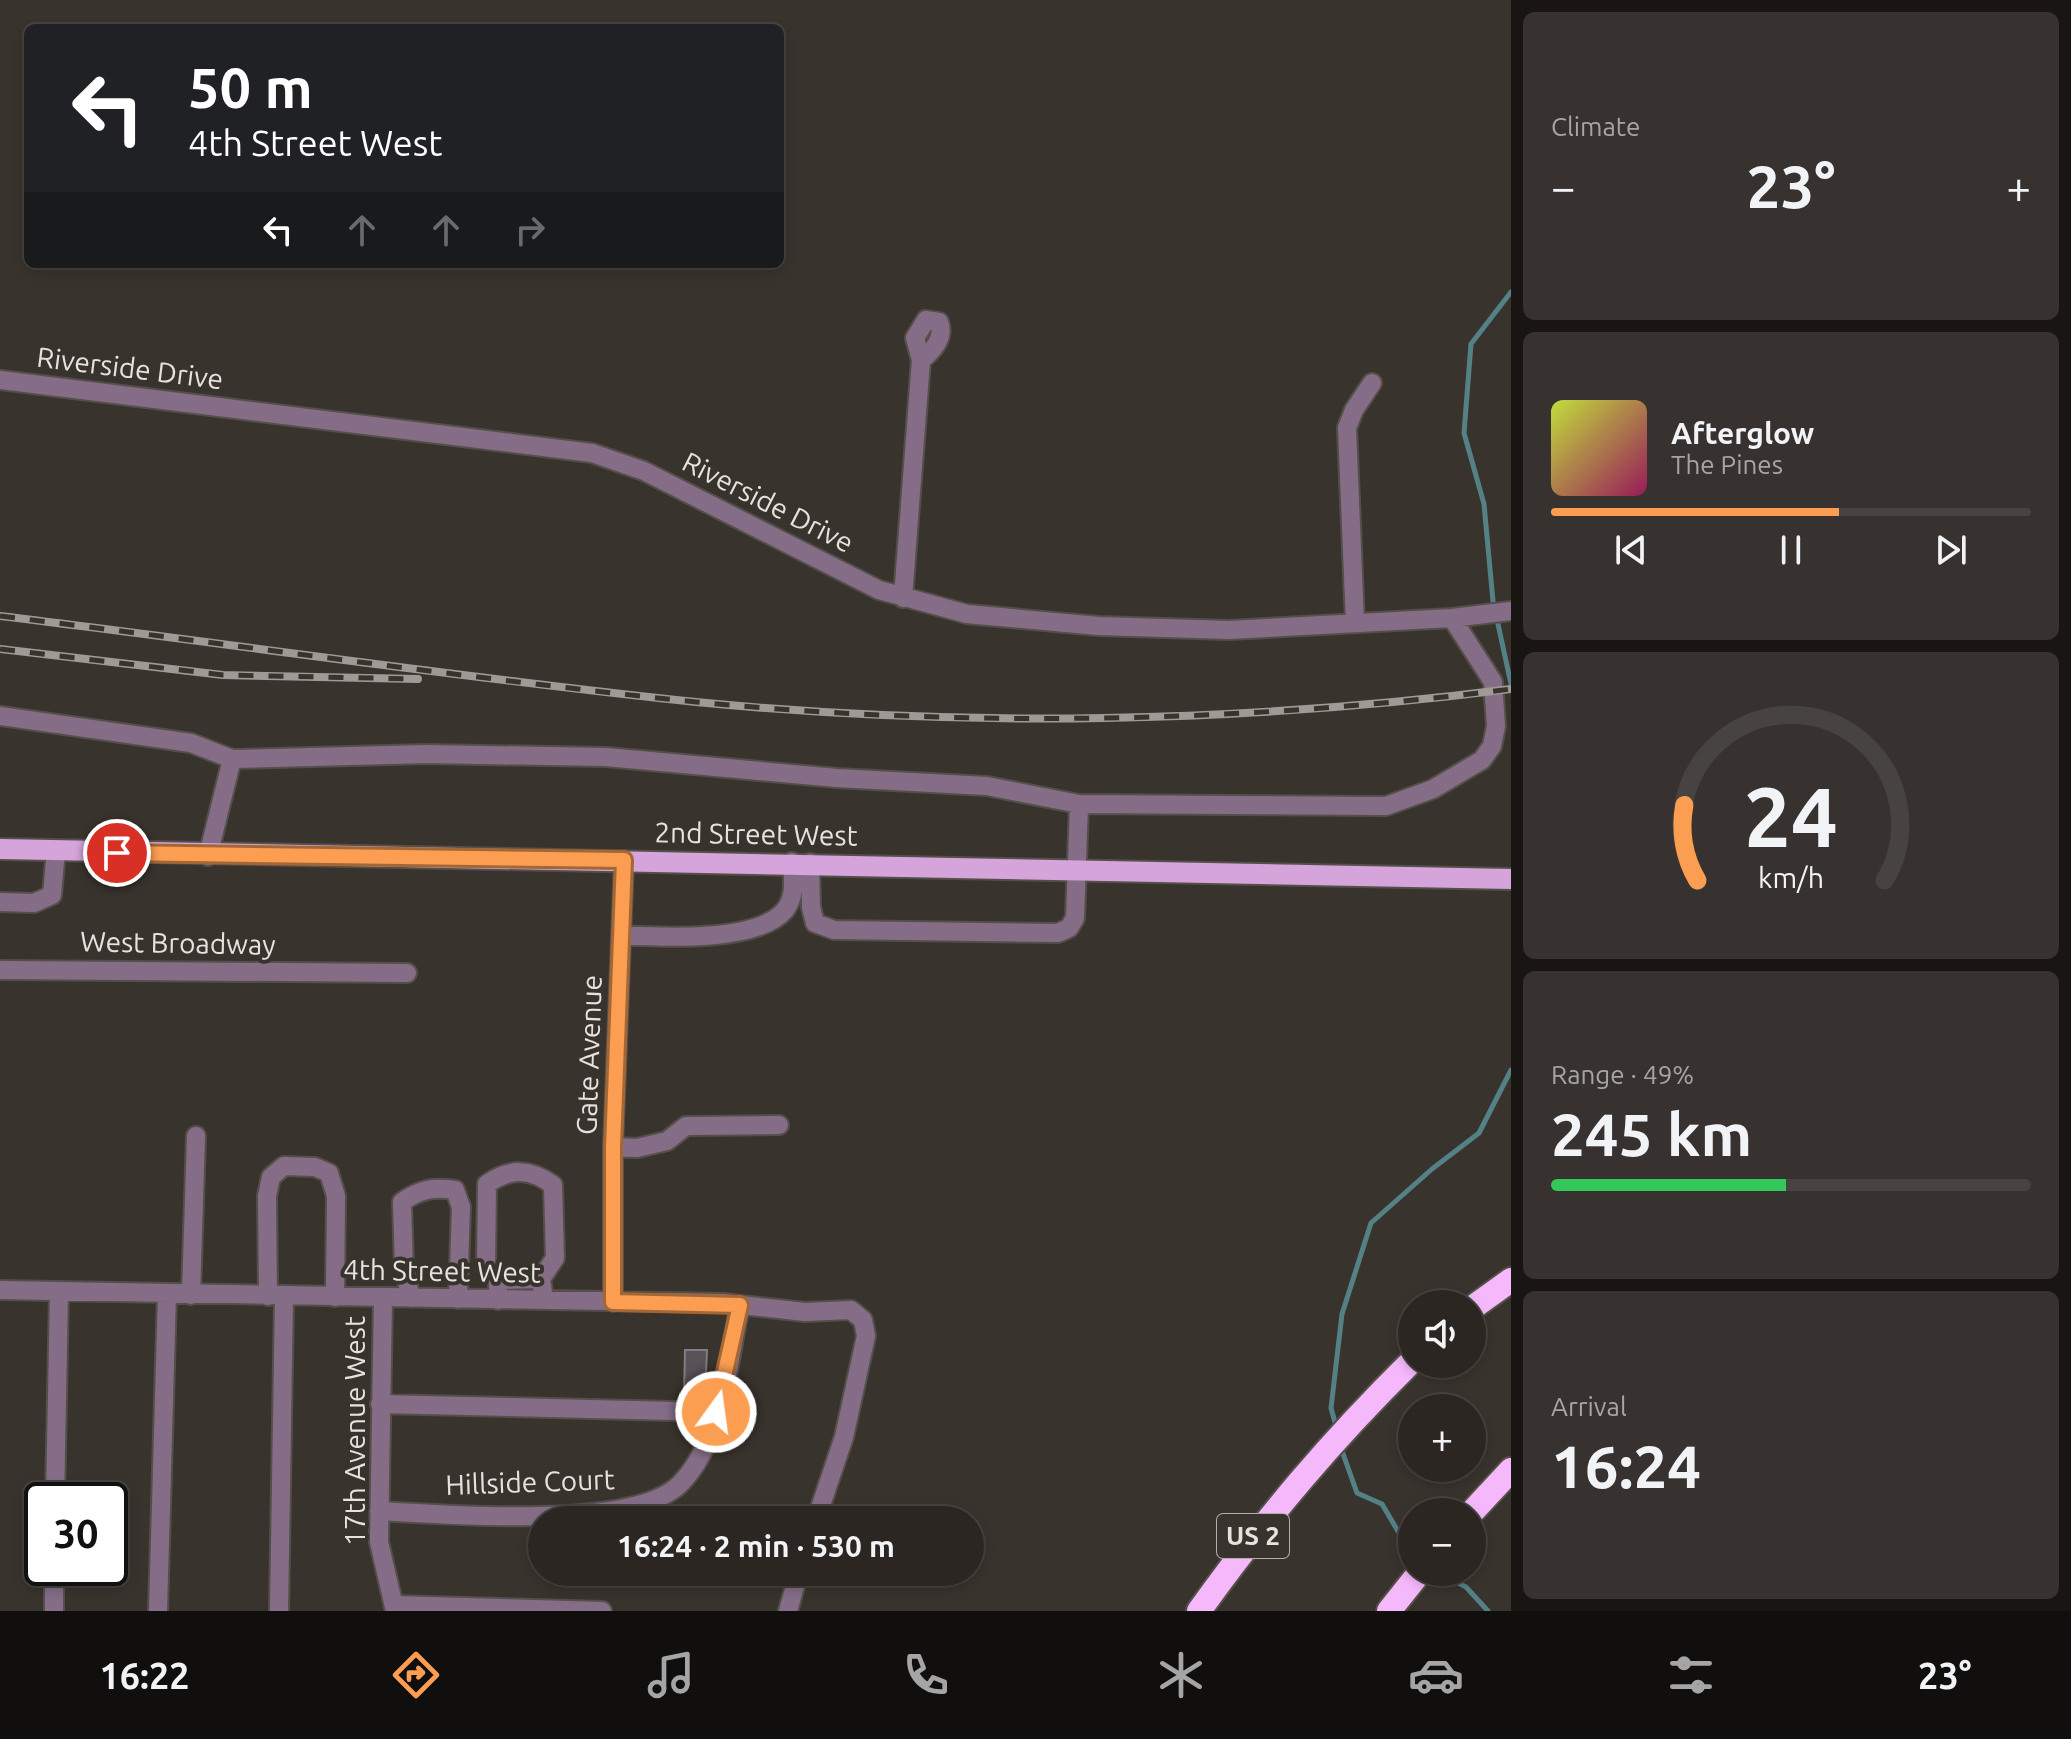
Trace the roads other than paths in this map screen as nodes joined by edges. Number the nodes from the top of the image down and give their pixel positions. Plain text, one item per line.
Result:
1 (921, 360) dead end
2 (0, 380) edge
3 (1372, 383) dead end
4 (903, 598) junction
5 (1507, 611) edge
6 (1452, 618) junction
7 (1355, 623) junction
8 (0, 716) edge
9 (232, 759) junction
10 (1079, 804) junction
11 (0, 849) edge
12 (56, 850) junction
13 (208, 856) junction
14 (624, 860) junction
15 (801, 863) junction
16 (1078, 868) junction
17 (1511, 879) edge
18 (0, 902) edge
19 (621, 935) junction
20 (0, 970) edge
21 (407, 973) dead end
22 (779, 1125) dead end
23 (196, 1136) dead end
24 (613, 1147) junction
25 (541, 1279) junction
26 (498, 1280) junction
27 (1511, 1280) edge
28 (0, 1290) edge
29 (59, 1292) junction
30 (167, 1294) junction
31 (191, 1295) junction
32 (276, 1296) junction
33 (335, 1297) junction
34 (383, 1298) junction
35 (411, 1298) junction
36 (1486, 1298) edge
37 (458, 1299) junction
38 (498, 1300) junction
39 (544, 1300) junction
40 (613, 1302) junction
41 (740, 1305) junction
42 (1398, 1375) edge
43 (380, 1404) junction
44 (716, 1412) junction
45 (1511, 1470) edge
46 (55, 1482) edge
47 (1485, 1498) edge
48 (821, 1506) edge
49 (379, 1511) junction
50 (54, 1586) edge
51 (795, 1586) edge
52 (1408, 1586) edge
53 (394, 1608) edge
54 (54, 1611) edge
55 (158, 1611) edge
56 (279, 1611) edge
57 (602, 1611) edge
58 (788, 1611) edge
59 (1199, 1611) edge
60 (1389, 1611) edge

1 - 4 street
2 - 4 street, Riverside Drive
3 - 7 street
4 - 7 street, Riverside Drive
5 - 6 street, Riverside Drive
6 - 7 street, Riverside Drive
6 - 10 street
8 - 9 street
9 - 10 street
9 - 13 street
10 - 16 street
11 - 12 main road, 2nd Street West
12 - 13 main road, 2nd Street West
12 - 18 street
13 - 14 main road, 2nd Street West
14 - 15 main road, 2nd Street West
14 - 19 street, Gate Avenue
15 - 16 main road, 2nd Street West
15 - 16 street
15 - 19 street
16 - 17 main road, 2nd Street West
19 - 24 street, Gate Avenue
20 - 21 street, West Broadway
22 - 24 street
23 - 31 street
24 - 40 street, Gate Avenue
25 - 26 street
25 - 26 street
25 - 39 street
26 - 38 street
27 - 36 highway
28 - 29 street, 4th Street West
29 - 30 street, 4th Street West
29 - 46 street
30 - 31 street, 4th Street West
30 - 55 street
31 - 32 street, 4th Street West
32 - 33 street, 4th Street West
32 - 33 street
32 - 56 street
33 - 34 street, 4th Street West
34 - 35 street, 4th Street West
34 - 43 street, 17th Avenue West
35 - 37 street, 4th Street West
35 - 37 street
37 - 38 street, 4th Street West
38 - 39 street, 4th Street West
39 - 40 street, 4th Street West
40 - 41 street, 4th Street West
41 - 44 street, Hillside Court
41 - 48 street, 4th Street West
42 - 59 highway, US 2
43 - 44 street
43 - 49 street, 17th Avenue West
44 - 49 street, Hillside Court
45 - 47 highway
49 - 53 street, 17th Avenue West
50 - 54 street
51 - 58 street
52 - 60 highway
53 - 57 street

